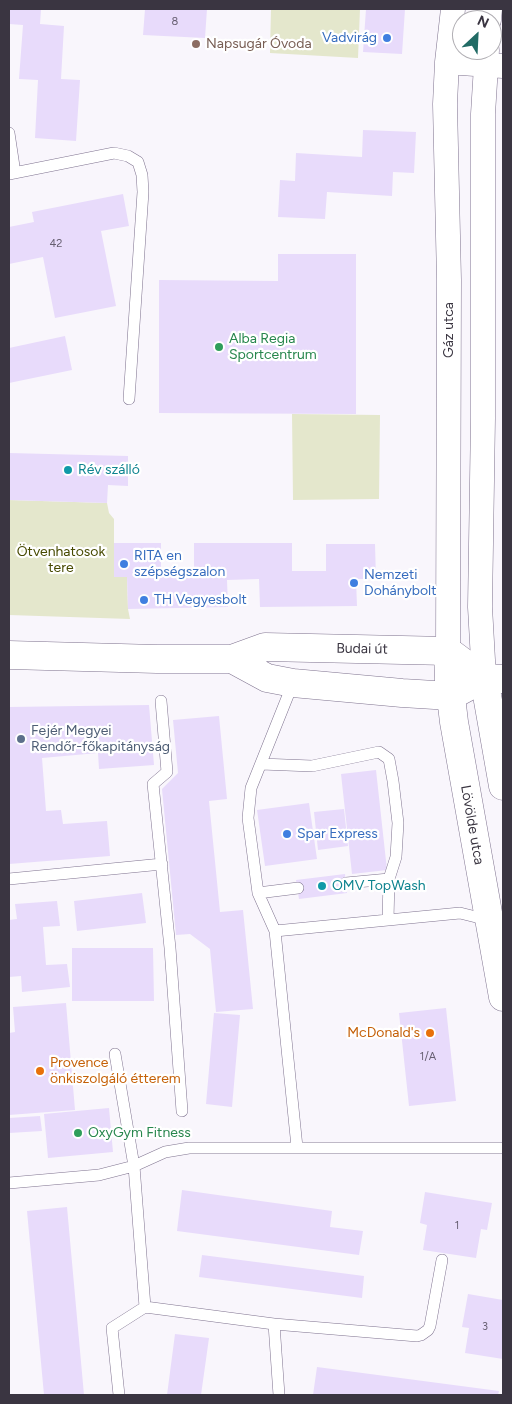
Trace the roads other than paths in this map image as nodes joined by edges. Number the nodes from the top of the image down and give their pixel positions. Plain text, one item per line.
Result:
1 (453, 9) edge
2 (492, 60) edge
3 (447, 62) junction
4 (9, 133) edge
5 (12, 174) edge
6 (129, 399) dead end
7 (448, 651) junction
8 (9, 655) edge
9 (232, 658) junction
10 (494, 679) edge
11 (288, 695) junction
12 (451, 696) junction
13 (161, 701) dead end
14 (261, 764) junction
15 (503, 786) edge
16 (162, 864) junction
17 (9, 879) edge
18 (389, 879) junction
19 (346, 883) dead end
20 (298, 888) dead end
21 (258, 894) junction
22 (388, 920) junction
23 (497, 924) edge
24 (275, 931) junction
25 (503, 997) edge
26 (115, 1054) dead end
27 (182, 1111) dead end
28 (297, 1147) junction
29 (503, 1148) edge
30 (134, 1166) junction
31 (9, 1183) edge
32 (442, 1260) dead end
33 (145, 1307) junction
34 (274, 1324) junction
35 (119, 1395) edge
36 (279, 1395) edge

1 - 3 street, Gáz utca
2 - 3 street
2 - 10 street
3 - 7 street, Gáz utca
4 - 5 lane
5 - 6 lane
7 - 9 street, Budai út
7 - 10 street
7 - 12 street, Lövölde utca
8 - 9 street, Budai út
9 - 11 street
10 - 12 street
10 - 15 street
11 - 12 street
11 - 14 lane
12 - 23 street, Lövölde utca
13 - 16 lane
14 - 18 lane
14 - 21 lane
16 - 17 lane
16 - 27 lane
18 - 19 lane
18 - 22 lane
20 - 21 lane
21 - 24 lane
22 - 23 lane
22 - 24 lane
23 - 25 street, Lövölde utca
24 - 28 lane
26 - 30 lane
28 - 29 lane
28 - 30 lane
30 - 31 lane
30 - 33 lane
32 - 34 lane
33 - 34 lane
33 - 35 lane
34 - 36 lane

